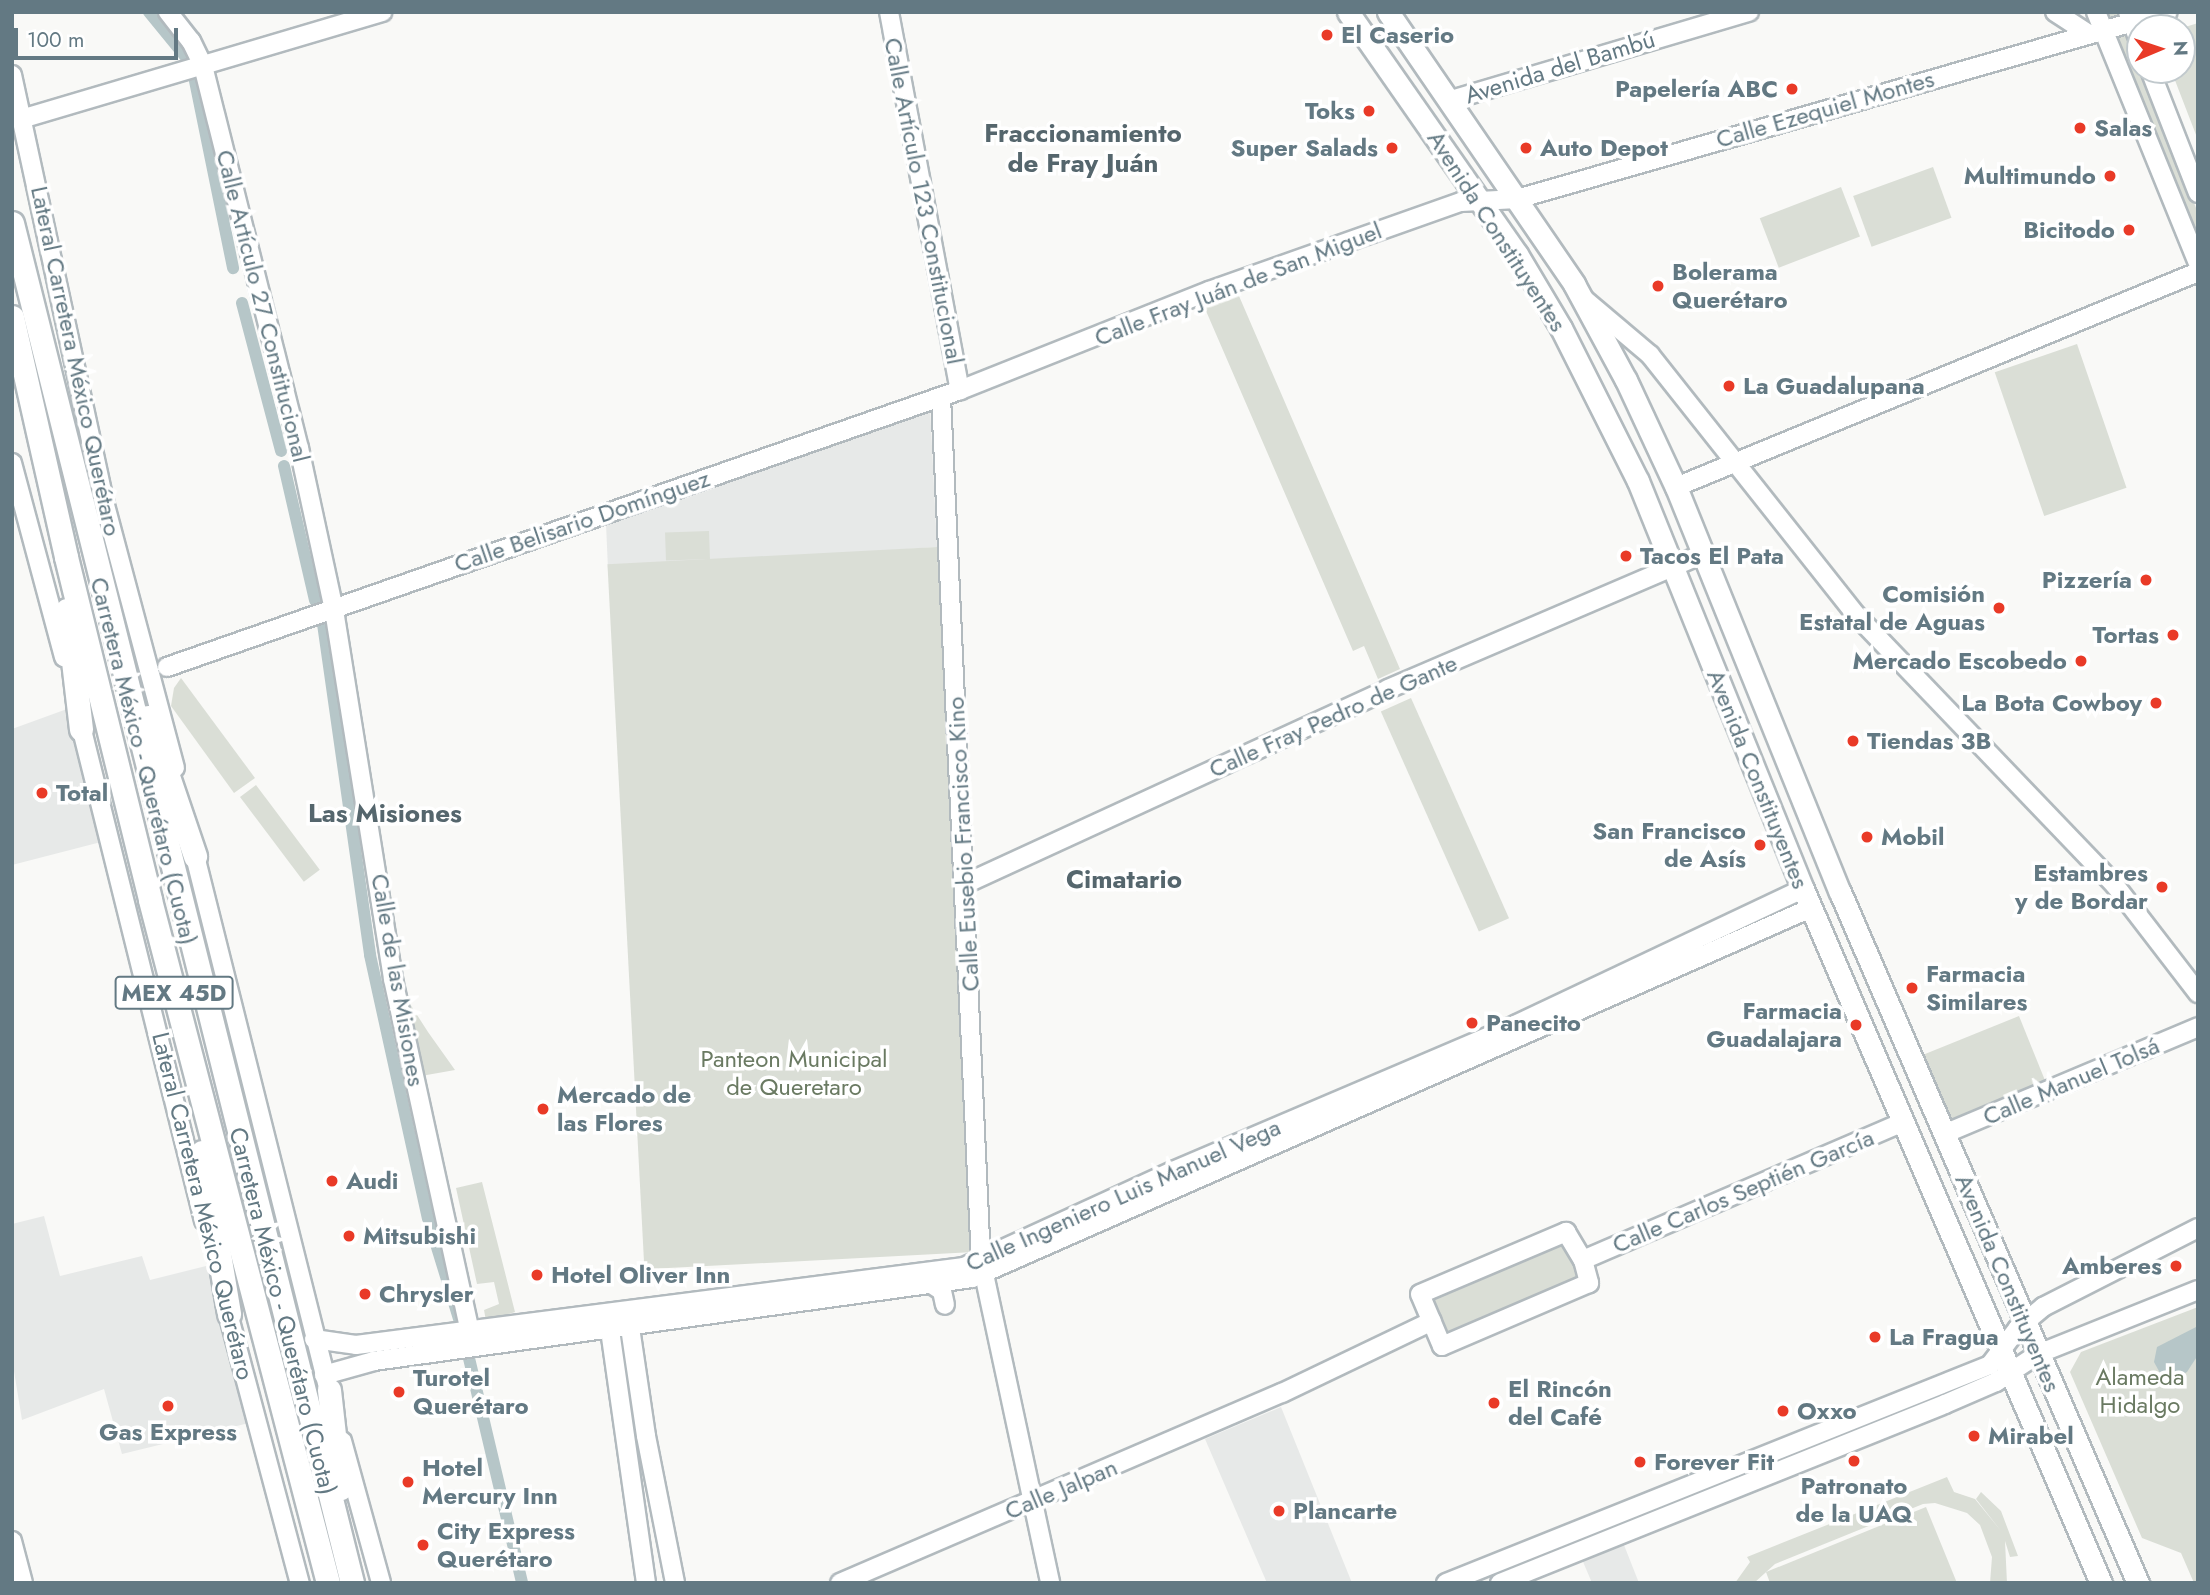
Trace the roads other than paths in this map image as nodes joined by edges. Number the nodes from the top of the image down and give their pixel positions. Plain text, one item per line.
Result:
1 (168, 12) edge
2 (383, 12) edge
3 (889, 12) edge
4 (1348, 12) edge
5 (1388, 12) edge
6 (1749, 12) edge
7 (2055, 12) edge
8 (2096, 12) edge
9 (2126, 20) edge
10 (2095, 32) junction
11 (203, 66) junction
12 (12, 75) edge
13 (2155, 84) edge
14 (1451, 100) junction
15 (21, 119) junction
16 (2198, 193) edge
17 (1517, 199) junction
18 (1481, 200) junction
19 (12, 223) edge
20 (2198, 263) edge
21 (2198, 272) edge
22 (1583, 299) junction
23 (12, 317) edge
24 (12, 353) edge
25 (997, 376) joint
26 (960, 390) junction
27 (941, 397) junction
28 (34, 399) junction
29 (12, 463) edge
30 (1735, 464) junction
31 (1676, 487) junction
32 (91, 549) junction
33 (1703, 554) junction
34 (65, 557) junction
35 (1672, 566) junction
36 (334, 610) junction
37 (145, 645) junction
38 (167, 667) junction
39 (161, 708) junction
40 (81, 729) junction
41 (195, 856) junction
42 (965, 884) junction
43 (1807, 899) junction
44 (2198, 993) edge
45 (2198, 1027) edge
46 (194, 1072) junction
47 (1903, 1122) junction
48 (1944, 1134) junction
49 (2198, 1228) edge
50 (1583, 1260) junction
51 (983, 1275) junction
52 (933, 1285) junction
53 (2198, 1290) edge
54 (945, 1305) dead end
55 (229, 1314) junction
56 (629, 1317) junction
57 (609, 1320) junction
58 (1432, 1321) junction
59 (2024, 1324) junction
60 (314, 1339) junction
61 (472, 1340) junction
62 (2001, 1349) junction
63 (2038, 1353) junction
64 (2011, 1373) junction
65 (326, 1383) junction
66 (1034, 1499) junction
67 (12, 1541) edge
68 (351, 1582) edge
69 (23, 1583) edge
70 (300, 1583) edge
71 (328, 1583) edge
72 (381, 1583) edge
73 (646, 1583) edge
74 (675, 1583) edge
75 (840, 1583) edge
76 (1050, 1583) edge
77 (1446, 1583) edge
78 (1500, 1583) edge
79 (2101, 1583) edge
80 (2138, 1583) edge

1 - 11 main road, Calle Artículo 27 Constitucional
2 - 11 main road
3 - 26 main road, Calle Artículo 123 Constitucional
4 - 18 main road, Avenida Constituyentes
5 - 14 main road, Avenida Constituyentes
6 - 14 main road, Avenida del Bambú
7 - 10 main road
8 - 10 main road
9 - 10 main road, Calle Ezequiel Montes
10 - 17 main road, Calle Ezequiel Montes
10 - 20 main road
11 - 15 main road
11 - 36 main road, Calle Artículo 27 Constitucional
12 - 15 main road, Lateral Carretera México Querétaro
13 - 16 main road
14 - 17 main road, Avenida Constituyentes
15 - 37 main road, Lateral Carretera México Querétaro
17 - 18 main road, Calle Ezequiel Montes
17 - 22 main road, Avenida Constituyentes
18 - 25 main road, Calle Fray Juán de San Miguel
18 - 35 main road, Avenida Constituyentes
19 - 32 highway, Carretera México - Querétaro (Cuota) / MEX 45D
21 - 30 main road
22 - 30 main road
22 - 31 main road, Avenida Constituyentes
23 - 28 highway, Carretera México - Querétaro (Cuota) / MEX 45D
24 - 28 highway
25 - 26 main road, Calle Belisario Domínguez
26 - 27 main road, Calle Belisario Domínguez
27 - 36 main road, Calle Belisario Domínguez
27 - 42 main road, Calle Eusebio Francisco Kino
28 - 34 highway, Carretera México - Querétaro (Cuota) / MEX 45D
29 - 40 main road, Lateral Carretera México Querétaro
30 - 31 main road
30 - 44 main road
31 - 33 main road, Avenida Constituyentes
32 - 41 highway
32 - 68 highway, Carretera México - Querétaro (Cuota) / MEX 45D
33 - 35 main road, Calle Fray Pedro de Gante
33 - 48 main road, Avenida Constituyentes
34 - 40 highway
34 - 46 highway, Carretera México - Querétaro (Cuota) / MEX 45D
35 - 42 main road, Calle Fray Pedro de Gante
35 - 43 main road, Avenida Constituyentes
36 - 38 main road, Calle Belisario Domínguez
36 - 61 main road, Calle de las Misiones
37 - 38 main road
37 - 39 main road, Lateral Carretera México Querétaro
38 - 39 main road
39 - 41 main road, Lateral Carretera México Querétaro
40 - 55 main road, Lateral Carretera México Querétaro
41 - 60 main road, Lateral Carretera México Querétaro
42 - 51 main road, Calle Eusebio Francisco Kino
43 - 47 main road, Avenida Constituyentes
43 - 51 main road, Calle Ingeniero Luis Manuel Vega
45 - 48 main road, Calle Manuel Tolsá
46 - 55 highway
46 - 71 highway, Carretera México - Querétaro (Cuota) / MEX 45D
47 - 50 main road, Calle Carlos Septién García
47 - 62 main road, Avenida Constituyentes
48 - 59 main road, Avenida Constituyentes
49 - 59 main road
50 - 58 main road
50 - 58 main road
51 - 52 main road, Calle Ingeniero Luis Manuel Vega
51 - 56 main road, Calle Ingeniero Luis Manuel Vega
51 - 66 main road, Calle Eusebio Francisco Kino
52 - 54 main road
52 - 56 main road, Calle Ingeniero Luis Manuel Vega
53 - 63 main road
55 - 70 main road, Lateral Carretera México Querétaro
56 - 57 main road, Calle Ingeniero Luis Manuel Vega
56 - 74 main road
57 - 61 main road, Calle Ingeniero Luis Manuel Vega
57 - 73 main road
58 - 66 main road, Calle Jalpan
59 - 62 main road
59 - 63 main road, Avenida Constituyentes
60 - 61 main road, Calle Ingeniero Luis Manuel Vega
60 - 65 main road, Lateral Carretera México Querétaro
61 - 65 main road, Calle Ingeniero Luis Manuel Vega
62 - 64 main road, Avenida Constituyentes
62 - 77 main road
63 - 64 main road
63 - 80 main road, Avenida Constituyentes
64 - 78 main road
64 - 79 main road, Avenida Constituyentes
65 - 68 highway
65 - 72 main road, Lateral Carretera México Querétaro
66 - 75 main road, Calle Jalpan
66 - 76 main road, Calle Eusebio Francisco Kino
67 - 69 main road

